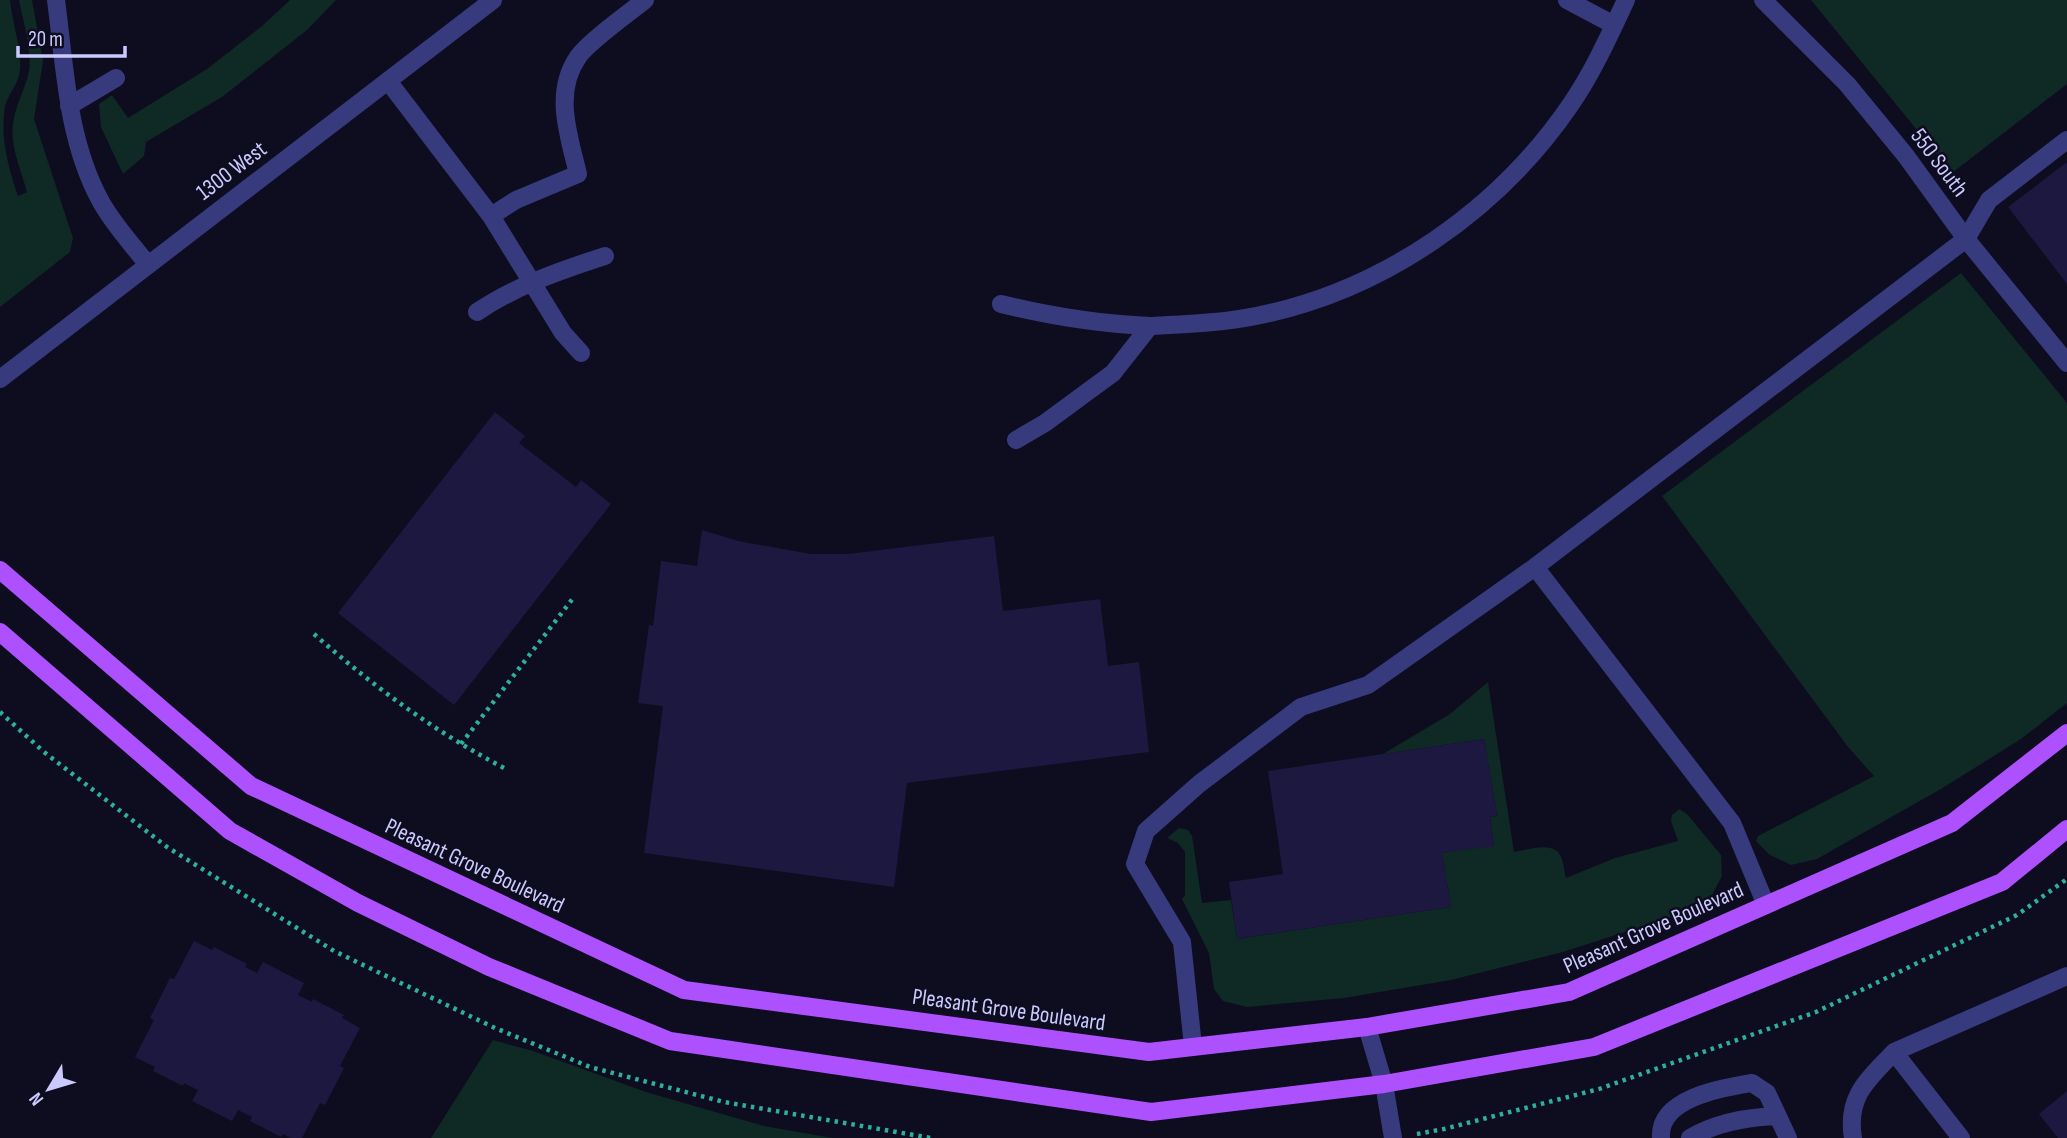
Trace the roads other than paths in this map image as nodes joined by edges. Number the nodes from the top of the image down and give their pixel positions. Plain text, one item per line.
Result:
1 (56, 0) edge
2 (492, 0) edge
3 (645, 0) edge
4 (1567, 0) edge
5 (1626, 0) edge
6 (1763, 0) edge
7 (1614, 25) junction
8 (116, 78) dead end
9 (388, 81) junction
10 (69, 106) junction
11 (2067, 140) edge
12 (491, 216) junction
13 (1966, 239) junction
14 (605, 256) dead end
15 (148, 265) junction
16 (531, 284) junction
17 (1001, 304) dead end
18 (477, 312) dead end
19 (1150, 326) junction
20 (581, 353) dead end
21 (2066, 358) edge
22 (0, 379) edge
23 (1016, 440) dead end
24 (1535, 567) junction
25 (0, 570) edge
26 (0, 632) edge
27 (2067, 733) edge
28 (2067, 829) edge
29 (1766, 905) junction
30 (2067, 976) edge
31 (1367, 1027) junction
32 (1193, 1046) junction
33 (1894, 1052) junction
34 (1384, 1084) junction
35 (1777, 1116) junction
36 (1393, 1138) edge
37 (1661, 1138) edge
38 (1690, 1138) edge
39 (1788, 1138) edge
40 (1853, 1138) edge
41 (1961, 1138) edge

1 - 10 street
2 - 9 street, 1300 West
3 - 12 street
4 - 7 street
5 - 7 street
6 - 13 street, 550 South
7 - 19 street
8 - 10 street
9 - 12 street
9 - 15 street, 1300 West
10 - 15 street
11 - 13 street
12 - 16 street
13 - 21 street, 550 South
13 - 24 street
14 - 16 street
15 - 22 street, 1300 West
16 - 18 street
16 - 20 street
17 - 19 street
19 - 23 street
24 - 29 street
24 - 32 street
25 - 32 main road, Pleasant Grove Boulevard
26 - 34 main road
27 - 29 main road, Pleasant Grove Boulevard
28 - 34 main road
29 - 31 main road, Pleasant Grove Boulevard
30 - 33 street
31 - 32 main road, Pleasant Grove Boulevard
31 - 34 street
33 - 40 street
33 - 41 street
34 - 36 street
35 - 37 street
35 - 38 street
35 - 39 street

